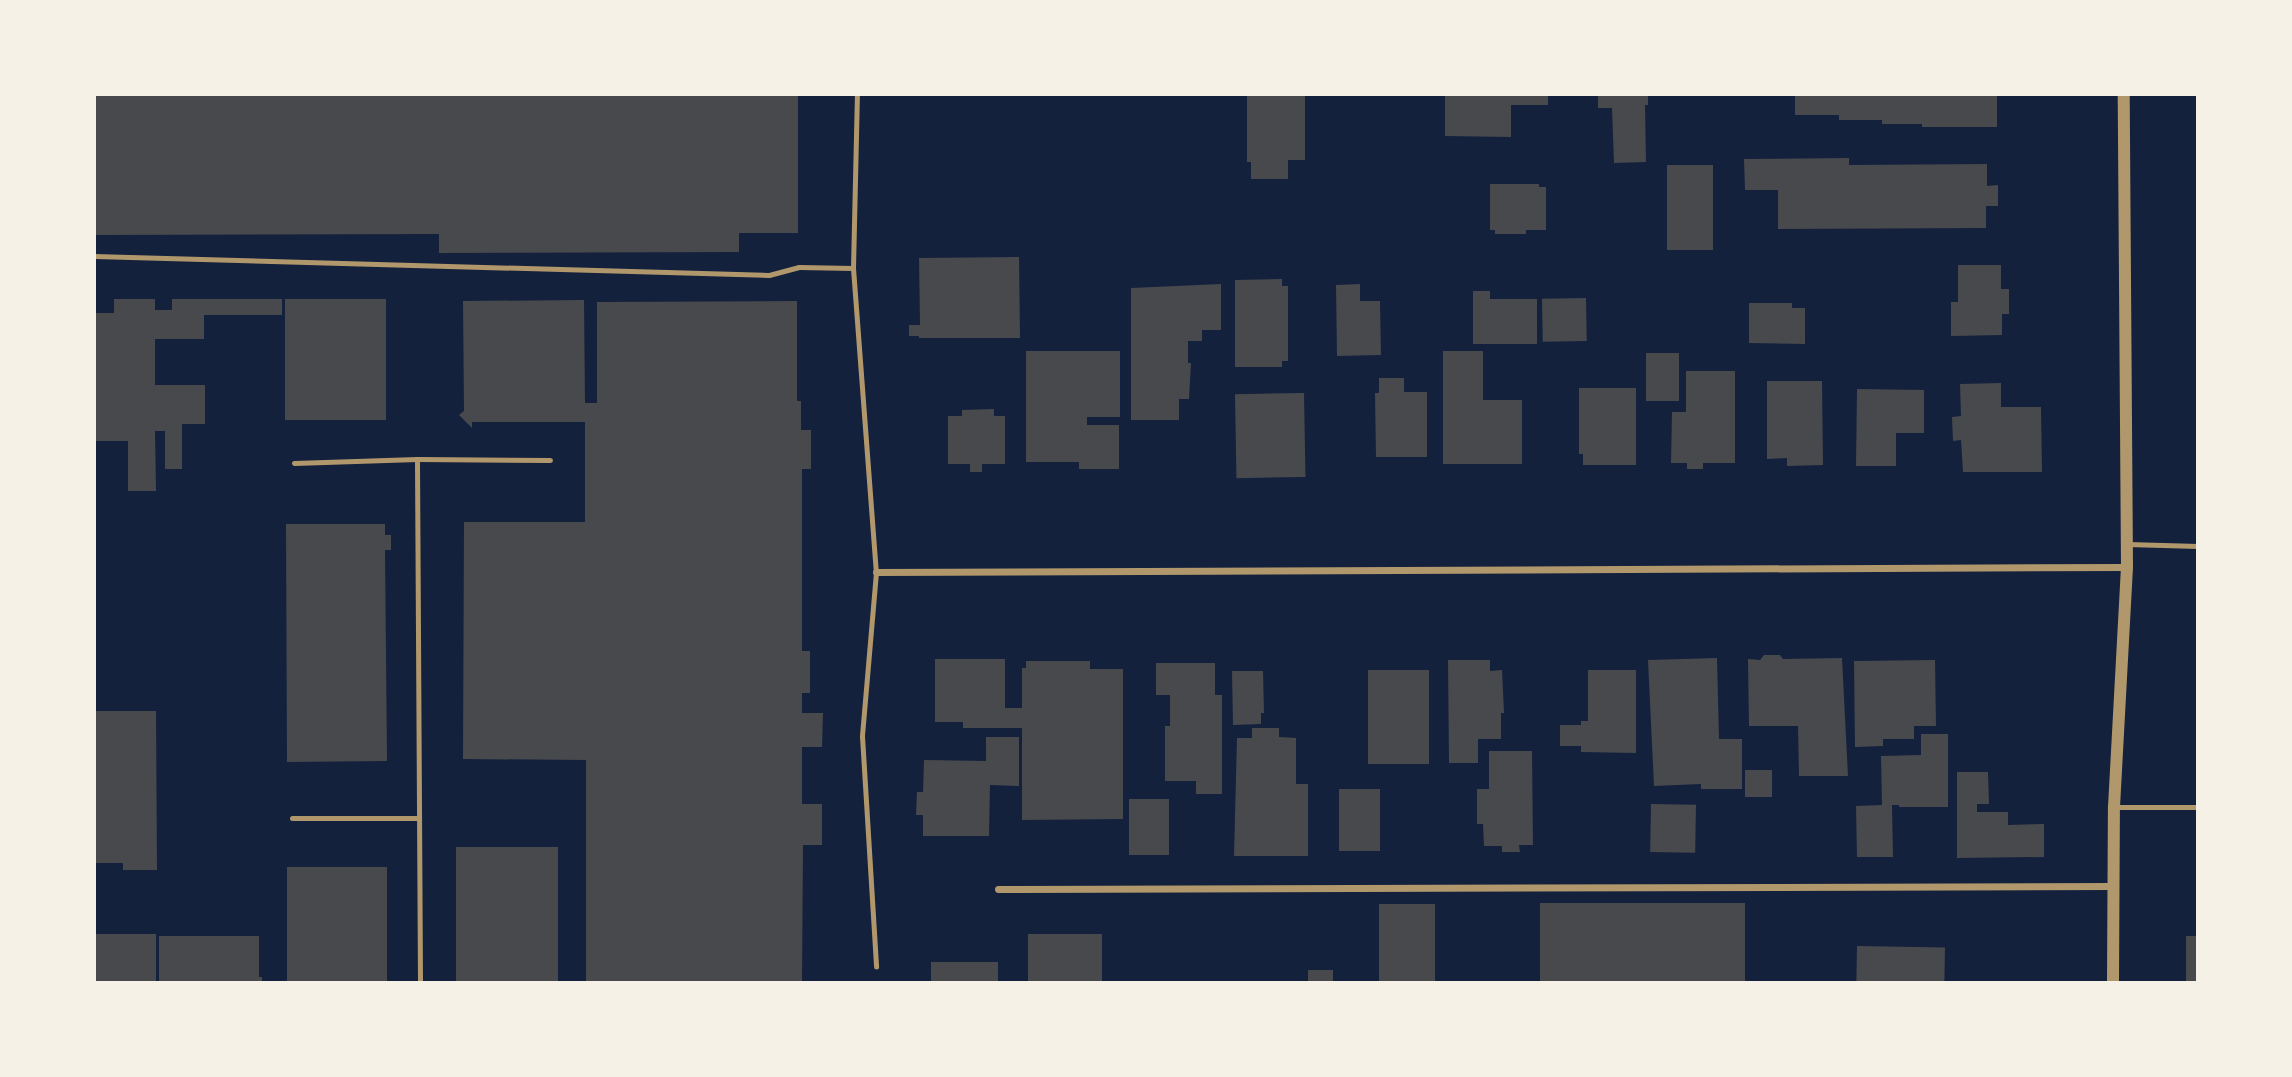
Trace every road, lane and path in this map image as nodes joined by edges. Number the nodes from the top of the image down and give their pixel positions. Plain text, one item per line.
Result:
1 (857, 94) edge
2 (2124, 94) edge
3 (94, 256) edge
4 (853, 268) junction
5 (417, 459) junction
6 (551, 460) dead end
7 (294, 463) dead end
8 (2127, 544) junction
9 (2197, 546) edge
10 (2127, 567) junction
11 (876, 572) junction
12 (2114, 807) junction
13 (2197, 807) edge
14 (292, 818) dead end
15 (419, 818) junction
16 (2115, 886) junction
17 (998, 889) dead end
18 (876, 967) dead end
19 (420, 982) edge
20 (2113, 982) edge

1 - 4 lane
2 - 8 street
3 - 4 lane
4 - 11 lane
5 - 6 lane
5 - 7 lane
5 - 15 lane
8 - 9 lane
8 - 10 street
10 - 11 street
10 - 12 street
11 - 18 lane
12 - 13 lane
12 - 16 street
14 - 15 lane
15 - 19 lane
16 - 17 street
16 - 20 street

